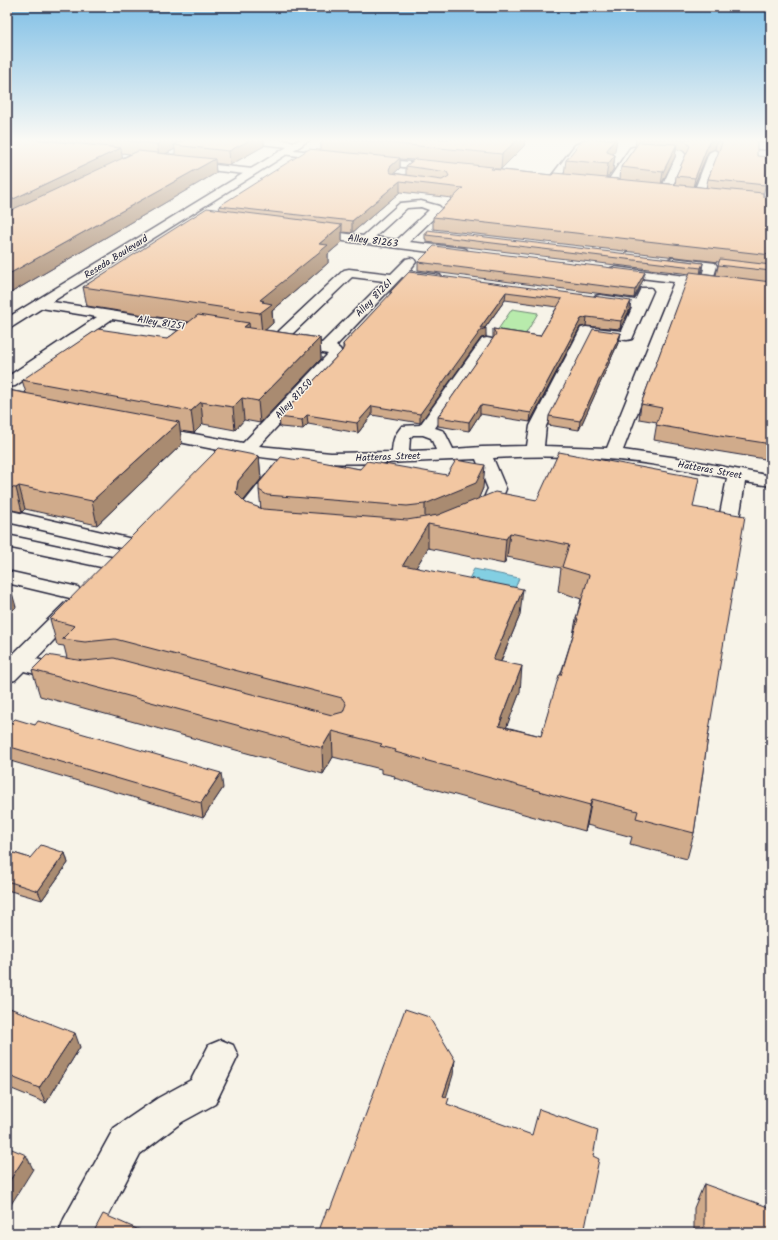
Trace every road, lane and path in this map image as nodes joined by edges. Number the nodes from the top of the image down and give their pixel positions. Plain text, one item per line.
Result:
1 (213, 197) edge
2 (181, 217) junction
3 (200, 219) edge
4 (414, 231) junction
5 (297, 232) edge
6 (430, 233) edge
7 (366, 240) junction
8 (400, 244) junction
9 (424, 247) junction
10 (478, 254) edge
11 (665, 260) edge
12 (711, 266) junction
13 (726, 268) edge
14 (600, 269) edge
15 (396, 276) junction
16 (653, 276) junction
17 (445, 279) edge
18 (682, 279) junction
19 (706, 282) junction
20 (771, 290) edge
21 (586, 298) edge
22 (40, 304) junction
23 (641, 305) junction
24 (109, 315) junction
25 (7, 324) edge
26 (227, 333) edge
27 (487, 342) dead end
28 (329, 349) junction
29 (9, 383) dead end
30 (138, 429) edge
31 (425, 430) junction
32 (239, 448) junction
33 (536, 451) junction
34 (482, 452) junction
35 (613, 454) junction
36 (447, 455) junction
37 (291, 456) junction
38 (400, 457) junction
39 (214, 464) edge
40 (737, 475) junction
41 (771, 481) edge
42 (7, 516) edge
43 (729, 519) edge
44 (464, 520) edge
45 (281, 527) edge
46 (7, 541) edge
47 (115, 564) junction
48 (7, 577) edge
49 (85, 589) junction
50 (14, 668) edge
51 (84, 676) edge
52 (221, 1056) dead end
53 (78, 1233) edge

1 - 2 main road, Reseda Boulevard
2 - 3 main road
2 - 22 main road, Reseda Boulevard
4 - 6 main road
4 - 7 main road
4 - 8 main road
5 - 7 main road, Alley 81263
7 - 8 main road, Alley 81263
8 - 9 main road, Alley 81263
9 - 10 main road, Alley 81263
9 - 15 main road, Alley 81261
11 - 12 main road
12 - 13 main road
12 - 19 main road
14 - 16 main road
15 - 17 main road
15 - 28 main road, Alley 81261
15 - 28 main road
16 - 18 main road
16 - 23 main road
18 - 19 main road
18 - 35 main road
19 - 20 main road
21 - 23 main road
22 - 24 main road, Alley 81251
22 - 25 main road, Reseda Boulevard
23 - 33 main road
24 - 26 main road, Alley 81251
24 - 29 main road
27 - 31 main road
28 - 32 main road, Alley 81250
30 - 32 main road, Hatteras Street
31 - 36 main road
31 - 38 main road
32 - 37 main road, Hatteras Street
32 - 39 main road
33 - 34 main road, Hatteras Street
33 - 35 main road, Hatteras Street
34 - 36 main road, Hatteras Street
34 - 44 main road
35 - 40 main road, Hatteras Street
36 - 38 main road, Hatteras Street
37 - 38 main road, Hatteras Street
37 - 45 main road
40 - 41 main road, Hatteras Street
40 - 43 main road
42 - 47 main road
46 - 47 main road
47 - 49 main road
48 - 49 main road
49 - 50 main road
50 - 51 main road
52 - 53 main road

